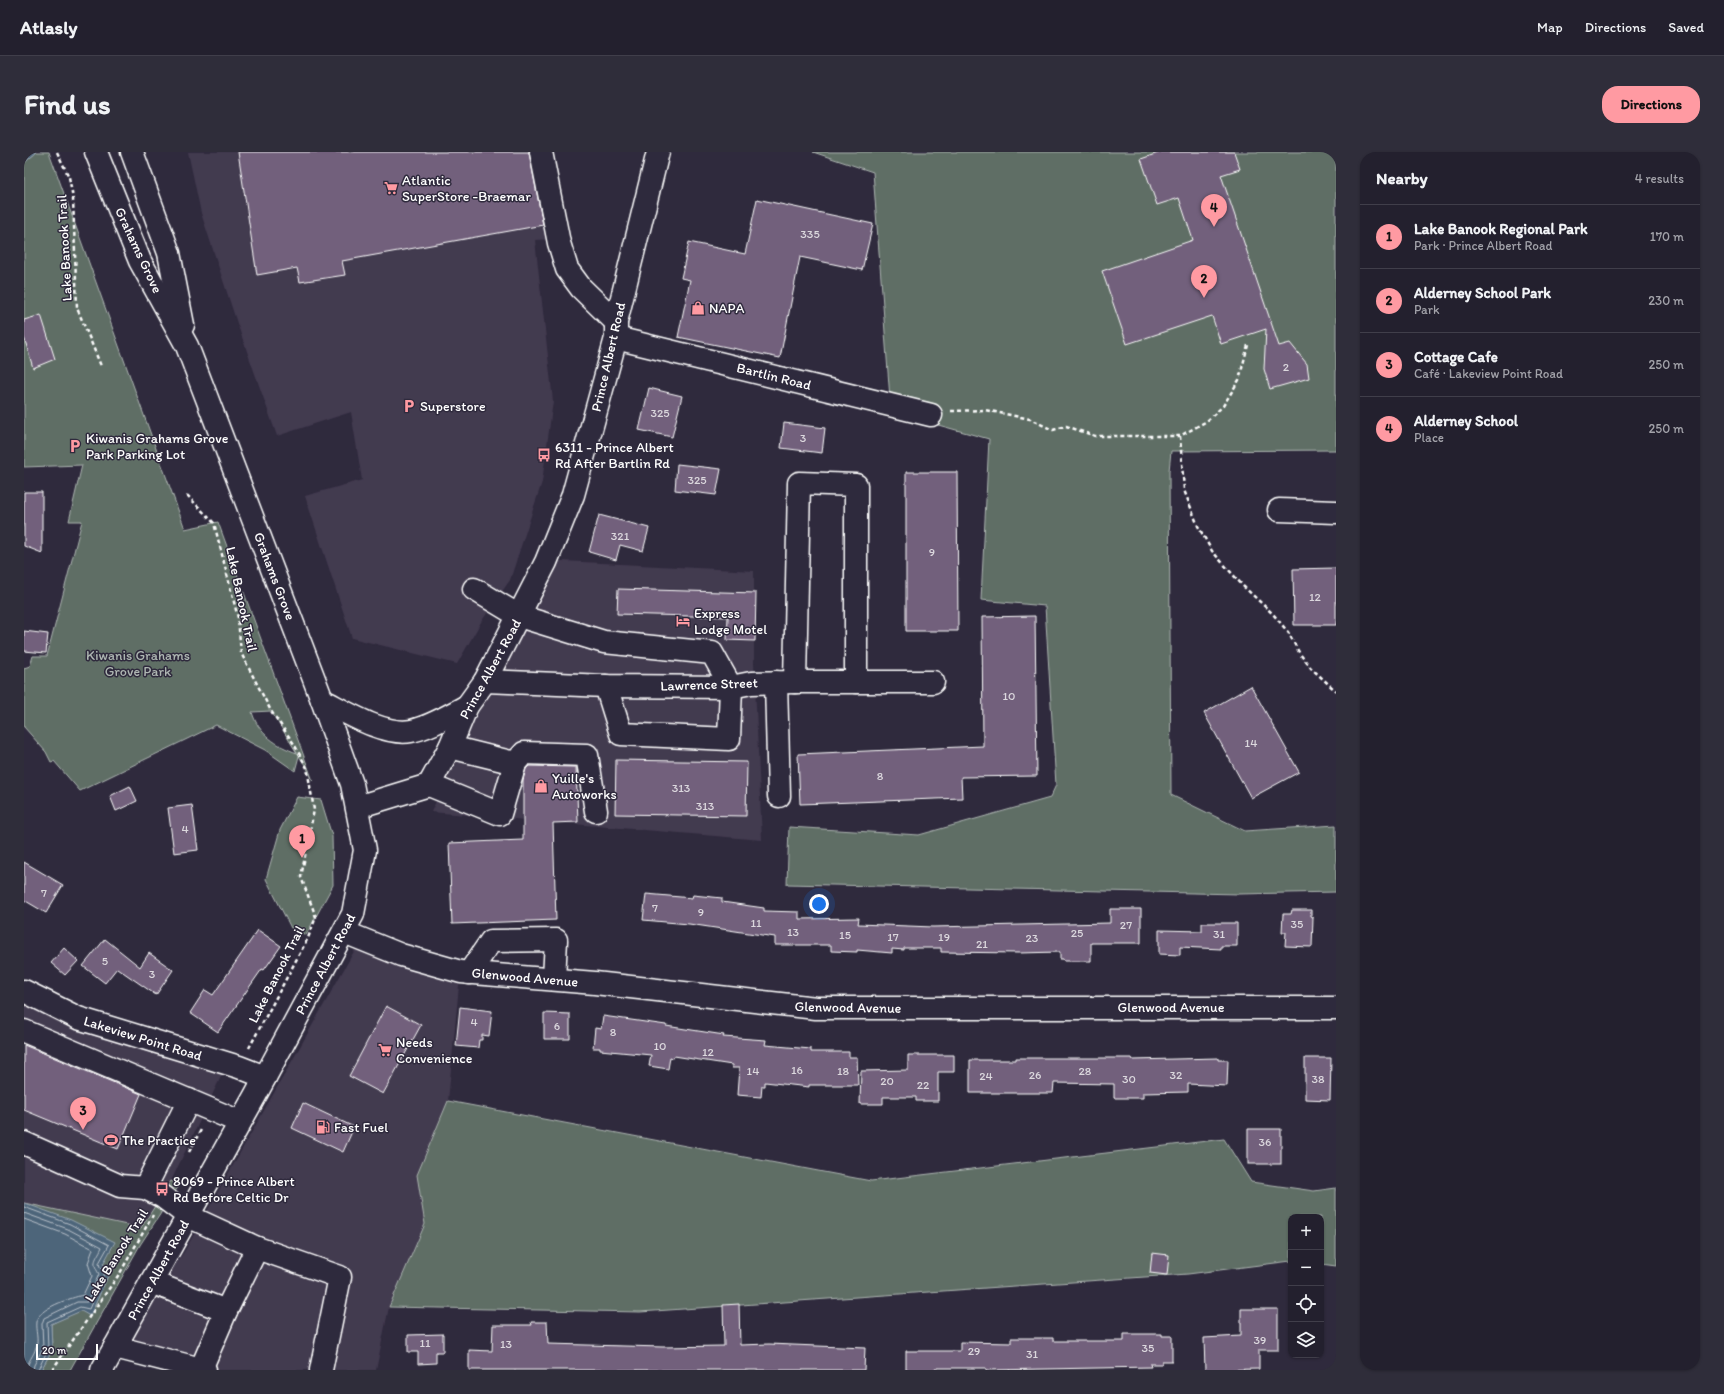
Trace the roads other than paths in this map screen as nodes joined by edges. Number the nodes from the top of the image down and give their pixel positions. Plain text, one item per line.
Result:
1 (96, 152) edge
2 (132, 152) edge
3 (143, 152) edge
4 (542, 152) edge
5 (658, 152) edge
6 (154, 212) junction
7 (616, 330) junction
8 (187, 346) junction
9 (931, 414) road end
10 (1280, 510) dead end
11 (1336, 512) edge
12 (474, 589) dead end
13 (519, 616) junction
14 (485, 681) junction
15 (785, 682) junction
16 (856, 682) junction
17 (933, 682) dead end
18 (606, 686) junction
19 (731, 687) junction
20 (322, 700) junction
21 (467, 706) junction
22 (450, 747) junction
23 (515, 763) junction
24 (429, 785) junction
25 (779, 796) dead end
26 (357, 807) junction
27 (596, 811) dead end
28 (344, 932) junction
29 (469, 973) junction
30 (554, 979) junction
31 (24, 991) edge
32 (1336, 1008) edge
33 (24, 1031) edge
34 (265, 1077) junction
35 (189, 1100) junction
36 (240, 1122) junction
37 (24, 1143) edge
38 (154, 1192) junction
39 (188, 1216) junction
40 (257, 1248) junction
41 (151, 1282) junction
42 (226, 1311) junction
43 (115, 1347) junction
44 (102, 1370) edge
45 (203, 1370) edge
46 (321, 1370) edge

1 - 8 street, Grahams Grove
2 - 6 street, Grahams Grove
3 - 6 street
4 - 7 street
5 - 7 street, Prince Albert Road
6 - 8 street, Grahams Grove
7 - 9 street, Bartlin Road
7 - 13 street, Prince Albert Road
8 - 20 street, Grahams Grove
10 - 11 street
12 - 13 street
13 - 14 street, Prince Albert Road
13 - 19 street
14 - 18 street, Lawrence Street
14 - 21 street, Prince Albert Road
15 - 16 street, Lawrence Street
15 - 16 street
15 - 19 street, Lawrence Street
15 - 25 street
16 - 17 street, Lawrence Street
18 - 19 street, Lawrence Street
18 - 19 street
20 - 21 street
20 - 26 street, Grahams Grove
21 - 22 street, Prince Albert Road
22 - 23 street
22 - 24 street, Prince Albert Road
23 - 24 street
23 - 27 street
24 - 26 street
26 - 28 street, Prince Albert Road
28 - 29 street, Glenwood Avenue
28 - 34 street, Prince Albert Road
29 - 30 street, Glenwood Avenue
29 - 30 street
30 - 32 street, Glenwood Avenue
31 - 34 street, Lakeview Point Road
33 - 35 street
34 - 36 street, Prince Albert Road
35 - 36 street
35 - 38 street
36 - 39 street, Prince Albert Road
37 - 38 street
38 - 39 street
39 - 40 street
39 - 41 street, Prince Albert Road
40 - 42 street
40 - 46 street
41 - 42 street
41 - 43 street, Prince Albert Road
42 - 45 street
43 - 44 street, Prince Albert Road
43 - 45 street

